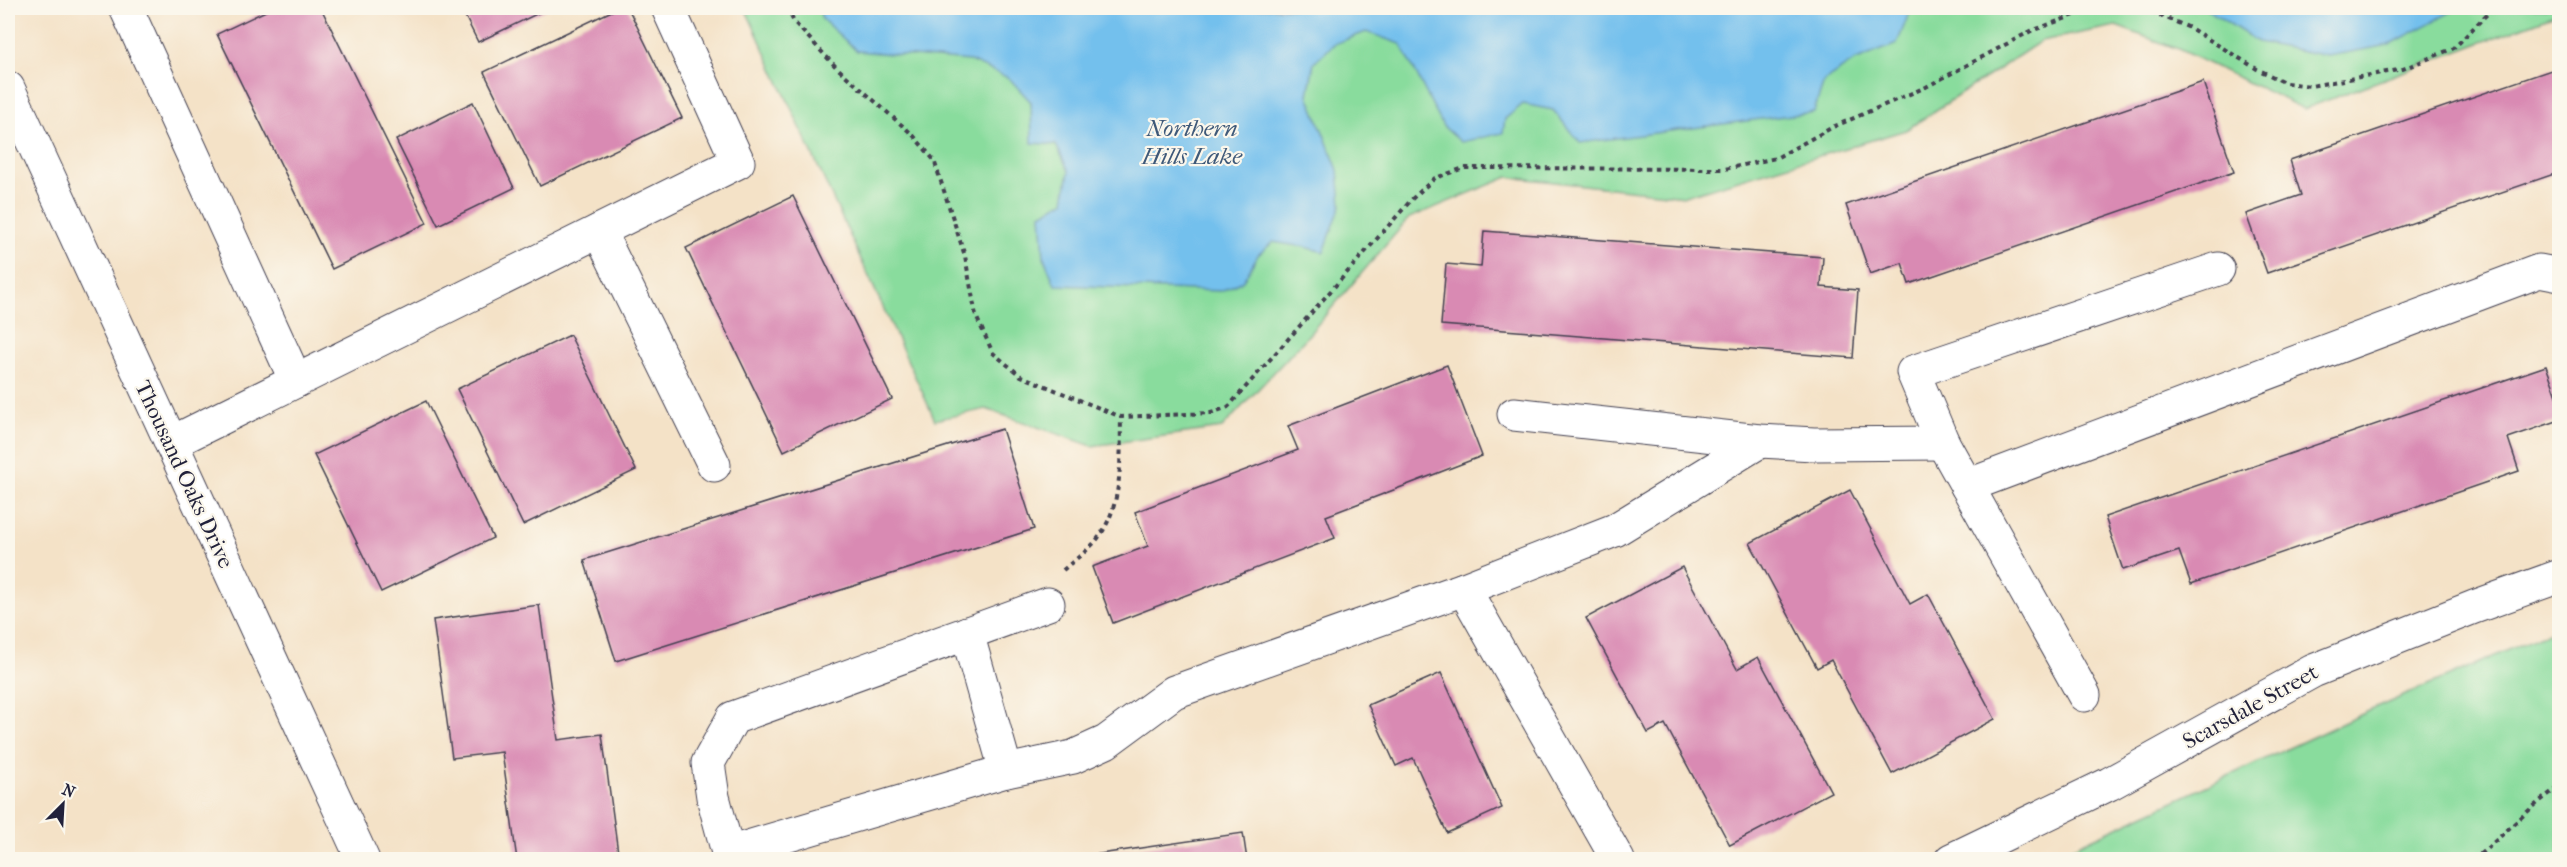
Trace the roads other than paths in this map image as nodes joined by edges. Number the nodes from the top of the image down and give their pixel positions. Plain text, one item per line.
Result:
1 (126, 8) edge
2 (668, 8) edge
3 (8, 88) edge
4 (599, 231) junction
5 (2218, 269) dead end
6 (2559, 275) edge
7 (296, 381) junction
8 (1514, 414) dead end
9 (1760, 441) junction
10 (171, 443) junction
11 (1943, 443) junction
12 (714, 465) dead end
13 (1967, 486) junction
14 (2559, 576) edge
15 (1464, 589) junction
16 (1048, 604) road end
17 (967, 633) junction
18 (2084, 695) dead end
19 (1006, 771) junction
20 (729, 856) edge
21 (363, 860) edge
22 (1618, 860) edge
23 (1951, 860) edge

1 - 7 main road
2 - 4 main road
3 - 10 main road, Thousand Oaks Drive
4 - 7 main road
4 - 12 main road
5 - 11 main road
6 - 13 main road
7 - 10 main road
8 - 9 main road
9 - 11 main road
9 - 15 main road
10 - 21 main road, Thousand Oaks Drive
11 - 13 main road
13 - 18 main road
14 - 23 main road, Scarsdale Street
15 - 19 main road
15 - 22 main road
16 - 17 main road
17 - 19 main road
17 - 20 main road
19 - 20 main road

